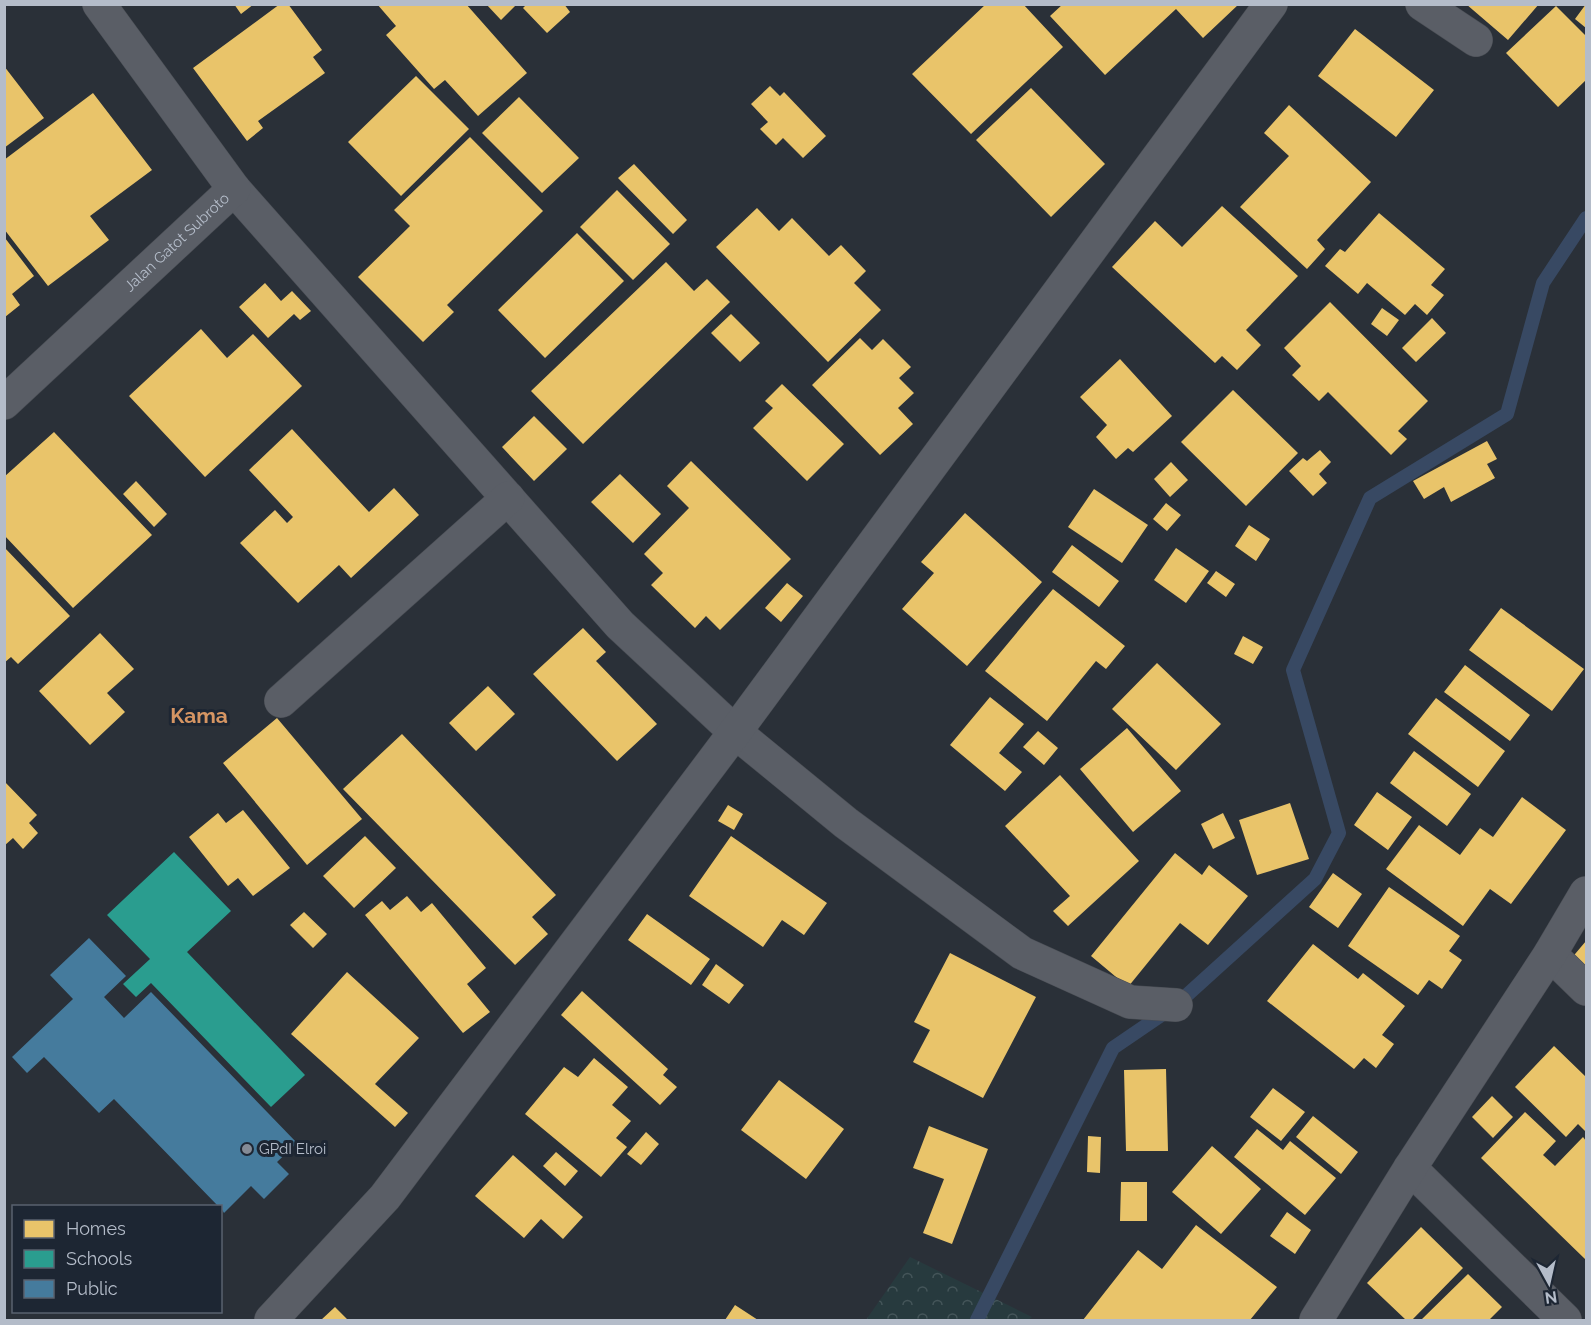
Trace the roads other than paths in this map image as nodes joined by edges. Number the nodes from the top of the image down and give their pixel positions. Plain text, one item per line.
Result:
1 (99, 4) edge
2 (1271, 4) edge
3 (1422, 4) edge
4 (1476, 40) dead end
5 (234, 189) junction
6 (4, 403) edge
7 (508, 498) junction
8 (281, 701) dead end
9 (735, 732) junction
10 (1587, 893) edge
11 (1550, 954) junction
12 (1587, 989) edge
13 (1176, 1005) dead end
14 (1410, 1168) junction
15 (271, 1320) edge
16 (1316, 1320) edge
17 (1565, 1320) edge

1 - 5 street, Jalan Gatot Subroto
2 - 9 street
3 - 4 street
5 - 6 street, Jalan Gatot Subroto
5 - 7 street
7 - 8 street
7 - 9 street
9 - 13 street
9 - 15 street
10 - 11 street
11 - 12 street
11 - 14 street
14 - 16 street
14 - 17 street

